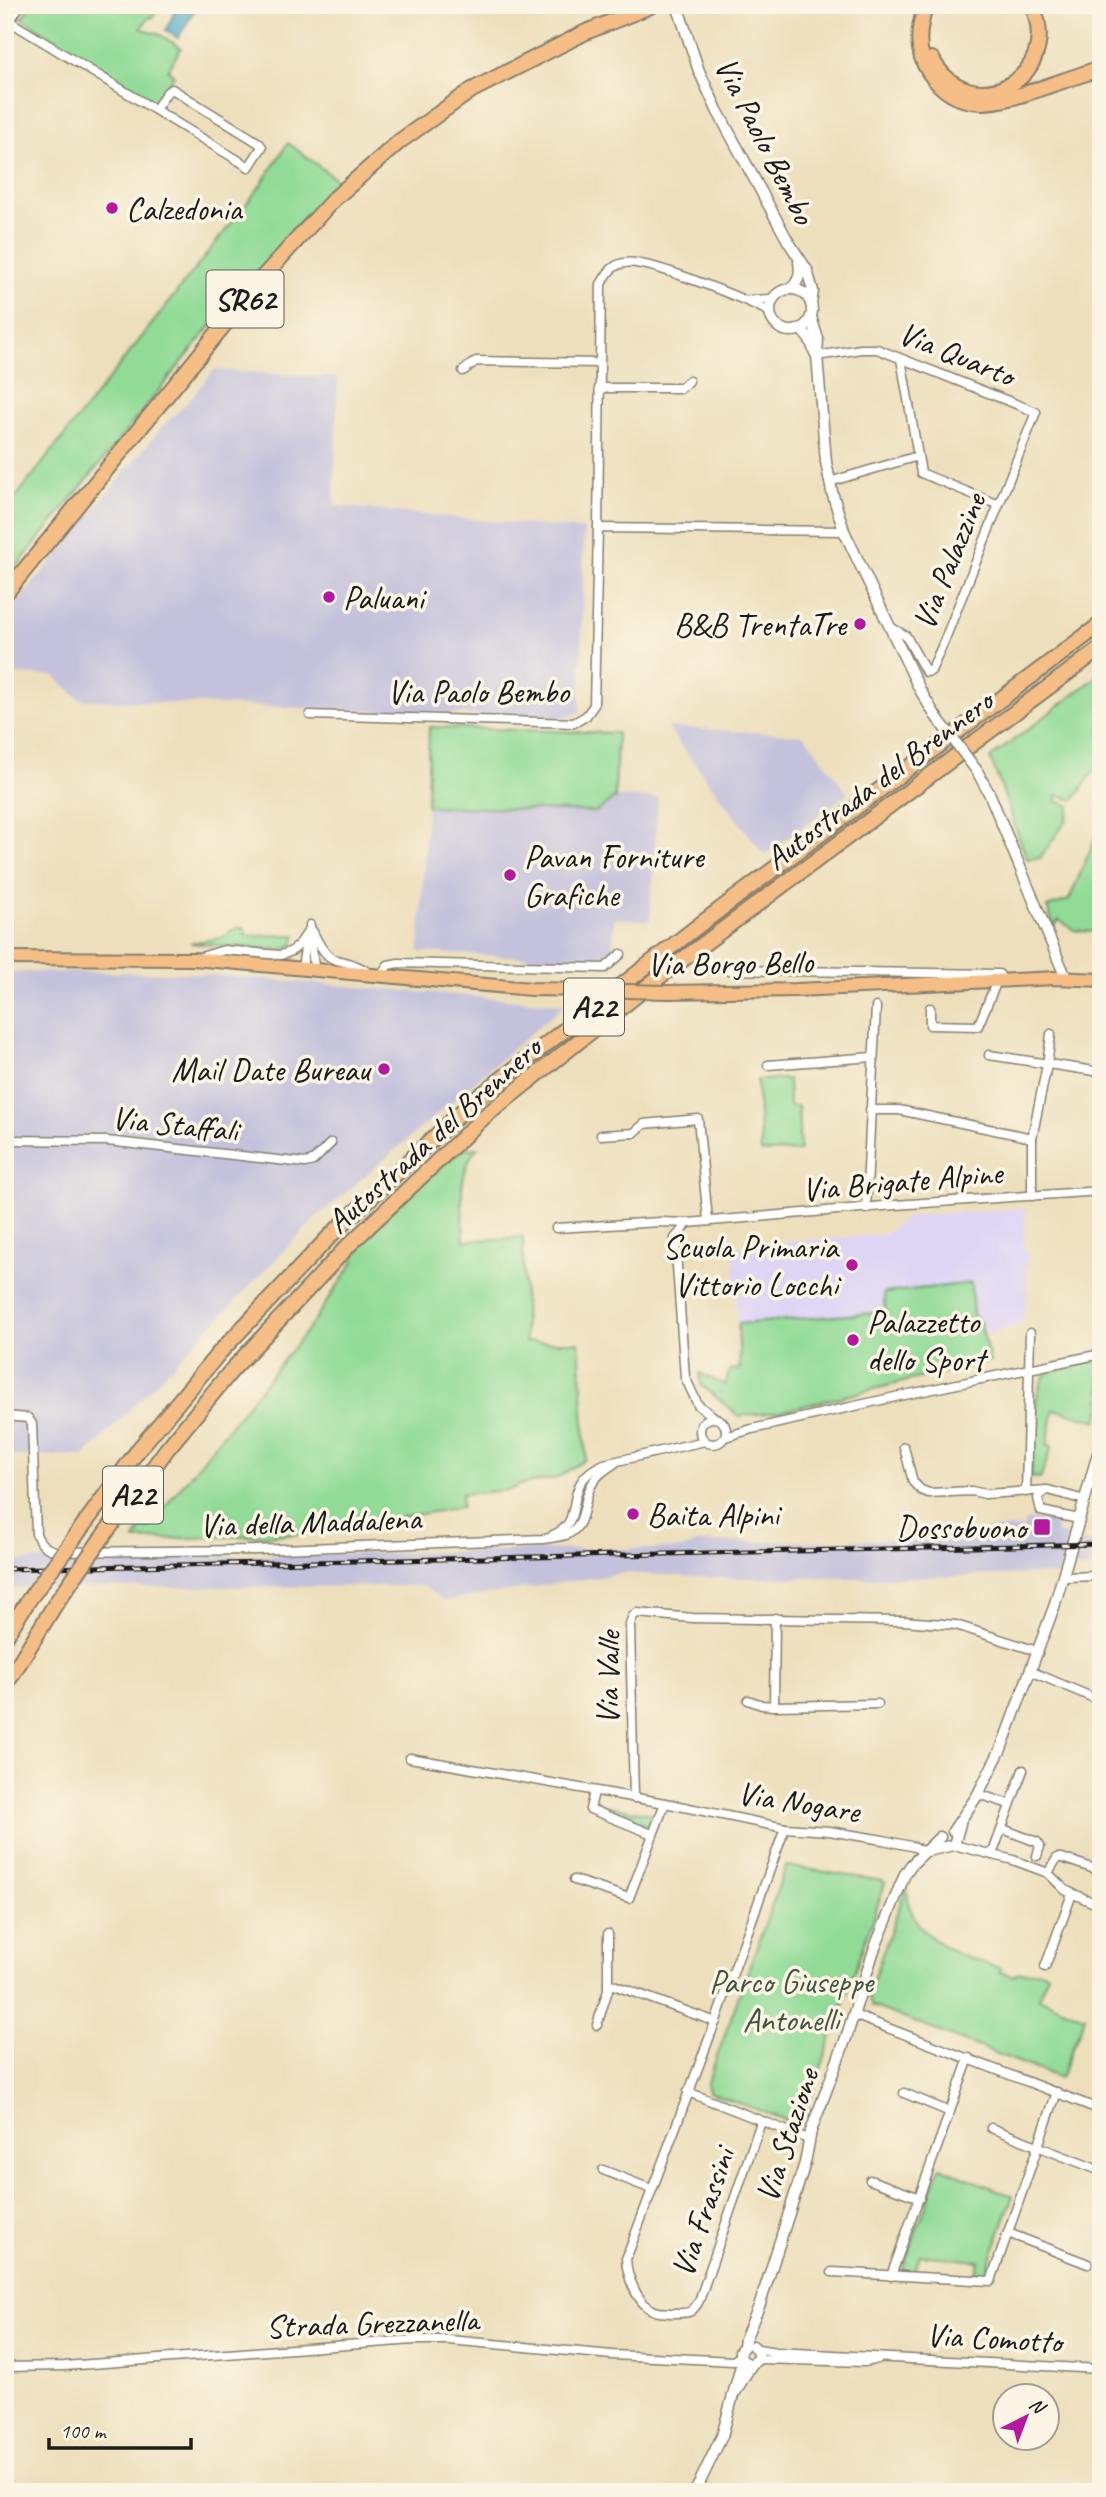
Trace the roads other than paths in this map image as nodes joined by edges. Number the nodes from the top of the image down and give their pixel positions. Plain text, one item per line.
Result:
1 (19, 5) edge
2 (653, 5) edge
3 (677, 5) edge
4 (926, 5) edge
5 (934, 5) edge
6 (1032, 5) edge
7 (7, 24) edge
8 (1101, 68) edge
9 (155, 110) junction
10 (799, 258) junction
11 (791, 289) junction
12 (773, 299) junction
13 (747, 300) junction
14 (811, 304) junction
15 (770, 312) junction
16 (811, 317) junction
17 (800, 329) junction
18 (817, 356) junction
19 (901, 359) junction
20 (600, 363) junction
21 (463, 371) dead end
22 (689, 381) dead end
23 (599, 388) junction
24 (1036, 412) joint
25 (918, 456) junction
26 (829, 482) junction
27 (999, 505) junction
28 (598, 528) junction
29 (844, 531) junction
30 (5, 594) edge
31 (1101, 624) edge
32 (892, 628) junction
33 (1101, 649) edge
34 (310, 716) dead end
35 (310, 931) junction
36 (621, 954) dead end
37 (5, 958) edge
38 (193, 959) junction
39 (308, 968) junction
40 (728, 970) dead end
41 (377, 976) junction
42 (1061, 978) junction
43 (1101, 980) edge
44 (1001, 981) junction
45 (876, 1007) dead end
46 (930, 1008) dead end
47 (1051, 1034) dead end
48 (989, 1055) dead end
49 (873, 1057) junction
50 (768, 1065) dead end
51 (1047, 1065) junction
52 (1101, 1072) edge
53 (870, 1110) junction
54 (601, 1135) dead end
55 (1032, 1138) junction
56 (5, 1140) edge
57 (331, 1143) dead end
58 (1101, 1191) edge
59 (1032, 1196) junction
60 (866, 1209) junction
61 (708, 1220) junction
62 (688, 1223) junction
63 (556, 1228) dead end
64 (1030, 1333) dead end
65 (1101, 1354) edge
66 (1030, 1370) junction
67 (700, 1408) junction
68 (5, 1416) edge
69 (713, 1417) junction
70 (725, 1424) junction
71 (701, 1427) junction
72 (748, 1430) junction
73 (725, 1437) junction
74 (705, 1441) junction
75 (1101, 1443) edge
76 (681, 1445) junction
77 (905, 1447) dead end
78 (1048, 1490) junction
79 (1026, 1492) junction
80 (1084, 1500) junction
81 (1079, 1519) junction
82 (1101, 1576) edge
83 (1064, 1577) junction
84 (775, 1618) junction
85 (5, 1637) edge
86 (1037, 1651) junction
87 (1030, 1671) junction
88 (5, 1686) edge
89 (748, 1700) dead end
90 (1101, 1701) edge
91 (878, 1704) dead end
92 (774, 1706) junction
93 (410, 1758) dead end
94 (1023, 1770) dead end
95 (594, 1792) junction
96 (978, 1794) junction
97 (634, 1798) junction
98 (665, 1803) junction
99 (1009, 1804) junction
100 (785, 1828) junction
101 (1003, 1829) junction
102 (652, 1835) junction
103 (952, 1836) junction
104 (924, 1852) junction
105 (992, 1855) junction
106 (1037, 1856) dead end
107 (1101, 1871) edge
108 (1048, 1873) junction
109 (574, 1880) dead end
110 (1072, 1894) junction
111 (1101, 1906) edge
112 (608, 1934) dead end
113 (1045, 1967) dead end
114 (608, 1983) junction
115 (854, 2015) junction
116 (716, 2022) junction
117 (597, 2025) dead end
118 (969, 2058) junction
119 (688, 2092) junction
120 (1057, 2092) junction
121 (904, 2093) dead end
122 (1101, 2110) edge
123 (950, 2112) junction
124 (761, 2122) junction
125 (991, 2128) dead end
126 (808, 2139) junction
127 (1038, 2147) junction
128 (603, 2170) dead end
129 (1101, 2171) edge
130 (870, 2180) dead end
131 (651, 2189) junction
132 (920, 2199) junction
133 (1008, 2234) junction
134 (1088, 2264) dead end
135 (832, 2272) dead end
136 (891, 2276) junction
137 (749, 2355) junction
138 (5, 2367) edge
139 (1101, 2369) edge
140 (695, 2492) edge

1 - 7 street
2 - 30 highway, SR62
3 - 10 street, Via Paolo Bembo
4 - 8 highway
5 - 6 highway
7 - 9 street
9 - 9 street
10 - 11 street, Via Paolo Bembo
10 - 14 street, Via Paolo Bembo
11 - 12 street
11 - 14 street
12 - 13 street
12 - 15 street
13 - 15 street
13 - 20 street, Via Paolo Bembo
14 - 16 street, Via Paolo Bembo
15 - 17 street
16 - 17 street
16 - 18 street, Via Paolo Bembo
17 - 18 street, Via Paolo Bembo
18 - 19 street, Via Quarto
18 - 26 street, Via Paolo Bembo
19 - 24 street, Via Quarto
19 - 25 street
20 - 21 street
20 - 23 street, Via Paolo Bembo
22 - 23 street
23 - 28 street, Via Paolo Bembo
24 - 27 street, Via Palazzine
25 - 26 street
25 - 27 street
26 - 29 street, Via Paolo Bembo
27 - 32 street, Via Palazzine
28 - 29 street
28 - 34 street, Via Paolo Bembo
29 - 32 street, Via Paolo Bembo
31 - 85 highway, Autostrada del Brennero / A22, bridge
32 - 42 street, Via Paolo Bembo, bridge
33 - 88 highway, Autostrada del Brennero / A22, bridge
35 - 38 street, Via Borgo Bello
35 - 39 street
35 - 41 street, Via Borgo Bello
36 - 41 street, Via Borgo Bello
37 - 38 main road, Via Borgo Bello
38 - 39 main road, Via Borgo Bello
39 - 41 main road, Via Borgo Bello
40 - 44 street, Via Borgo Bello
41 - 44 main road, Via Borgo Bello, bridge
42 - 43 main road, Via Borgo Bello
42 - 44 main road, Via Borgo Bello
44 - 46 street
45 - 49 street
47 - 51 street
48 - 51 street
49 - 50 street
49 - 53 street
51 - 52 street
51 - 55 street
53 - 55 street
53 - 60 street
54 - 61 street
55 - 59 street
56 - 57 street, Via Staffali
58 - 59 street, Via Brigate Alpine
59 - 60 street, Via Brigate Alpine
60 - 61 street, Via Brigate Alpine
61 - 62 street, Via Brigate Alpine
62 - 63 street, Via Brigate Alpine
62 - 67 street
64 - 66 street
65 - 66 street, Via della Maddalena
66 - 72 street, Via della Maddalena
66 - 79 street
67 - 69 street
67 - 71 street
68 - 76 street, Via della Maddalena
69 - 70 street, Via della Maddalena
69 - 71 street, Via della Maddalena
70 - 72 street, Via della Maddalena
70 - 73 street
71 - 74 street
71 - 76 street, Via della Maddalena
72 - 73 street, Via della Maddalena
73 - 74 street, Via della Maddalena
74 - 76 street, Via della Maddalena
75 - 80 street, Via Stazione
77 - 79 street
78 - 79 street
78 - 80 street
78 - 81 street
80 - 81 street, Via Stazione
81 - 83 street, Via Stazione
82 - 83 street
83 - 86 street, Via Stazione
84 - 86 street, Via Valle
84 - 92 street
84 - 97 street, Via Valle
86 - 87 street, Via Stazione
87 - 90 street
87 - 96 street, Via Stazione
89 - 92 street
91 - 92 street
93 - 95 street, Via Nogare
94 - 99 street
95 - 97 street, Via Nogare
95 - 102 street
96 - 99 street
96 - 103 street, Via Stazione
97 - 98 street, Via Nogare
98 - 100 street, Via Nogare
98 - 102 street
99 - 101 street
100 - 104 street, Via Nogare
100 - 116 street, Via Frassini
101 - 105 street
101 - 106 street
102 - 109 street
103 - 104 street, Via Stazione
103 - 105 street
104 - 115 street, Via Stazione
105 - 108 street
107 - 108 street
108 - 110 street
110 - 111 street
110 - 113 street
112 - 114 street
114 - 116 street
114 - 117 street
115 - 118 street
115 - 126 street, Via Stazione
116 - 119 street, Via Frassini
118 - 120 street
118 - 123 street
119 - 124 street, Via Frassini
119 - 131 street, Via Frassini
120 - 122 street
120 - 127 street
121 - 123 street
123 - 132 street
124 - 126 street, Via Frassini
124 - 131 street, Via Frassini
125 - 127 street
126 - 137 street, Via Stazione
127 - 129 street
127 - 133 street
128 - 131 street, Via Frassini
130 - 132 street
132 - 136 street
133 - 134 street
133 - 136 street
135 - 136 street
137 - 138 street, Strada Grezzanella
137 - 139 street, Via Comotto
137 - 140 street

